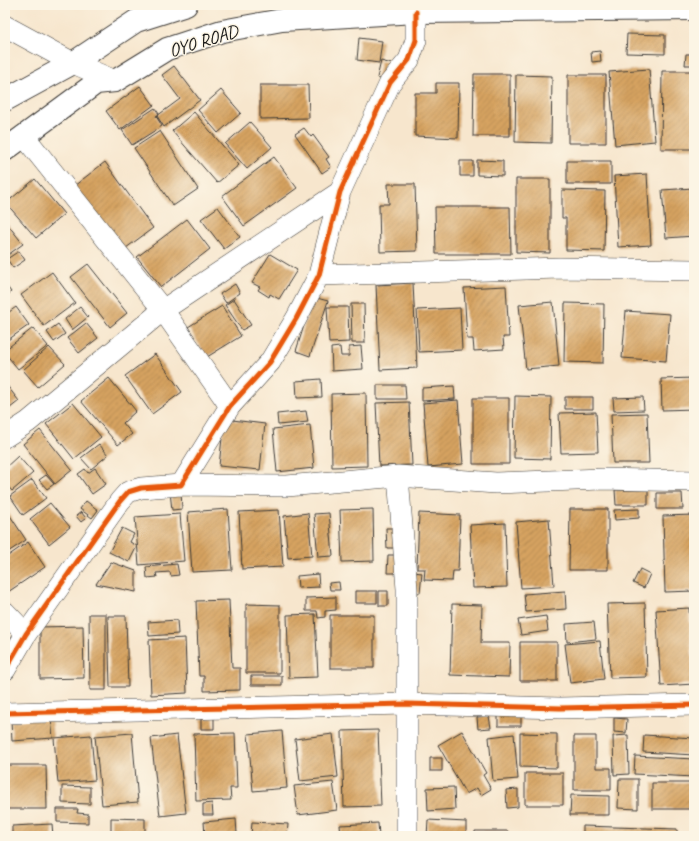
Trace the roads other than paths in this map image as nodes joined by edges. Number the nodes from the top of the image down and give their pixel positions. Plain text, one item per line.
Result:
1 (186, 5) edge
2 (694, 9) edge
3 (416, 12) junction
4 (5, 26) edge
5 (73, 63) junction
6 (115, 81) junction
7 (5, 100) edge
8 (24, 136) junction
9 (5, 150) edge
10 (340, 192) junction
11 (694, 270) edge
12 (318, 275) junction
13 (164, 310) junction
14 (230, 406) junction
15 (5, 438) edge
16 (398, 476) junction
17 (694, 481) edge
18 (181, 485) junction
19 (5, 612) edge
20 (26, 634) junction
21 (5, 670) edge
22 (407, 704) junction
23 (694, 705) edge
24 (5, 712) edge
25 (407, 836) edge

1 - 5 main road, OYO ROAD
2 - 3 main road, OYO ROAD
3 - 6 main road, OYO ROAD
3 - 10 street
4 - 5 street
5 - 6 street
5 - 7 main road, OYO ROAD
6 - 8 main road, OYO ROAD
8 - 9 main road, OYO ROAD
8 - 13 street
10 - 12 street
10 - 13 street
11 - 12 street
12 - 14 street
13 - 14 street
13 - 15 street
14 - 18 street
16 - 17 street
16 - 18 street
16 - 22 street
18 - 20 street
19 - 20 street
20 - 21 street
22 - 23 street
22 - 24 street
22 - 25 street

